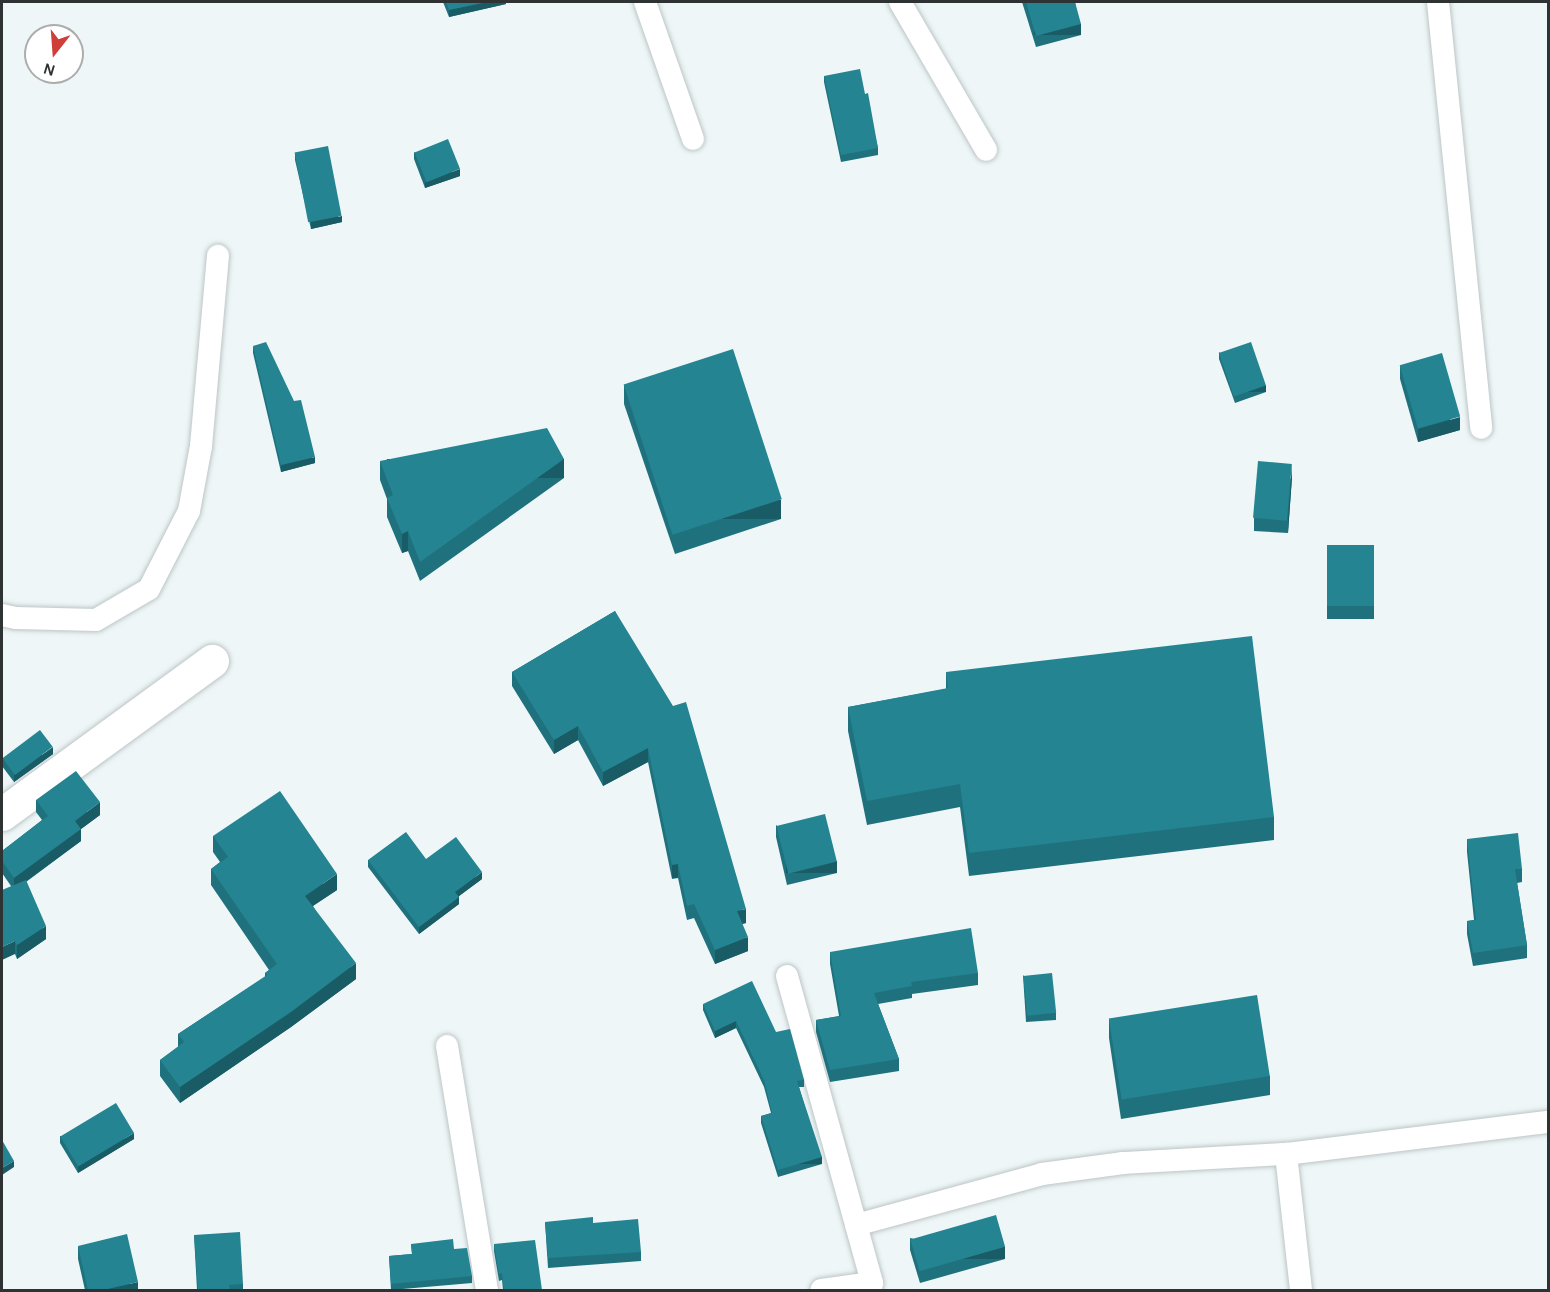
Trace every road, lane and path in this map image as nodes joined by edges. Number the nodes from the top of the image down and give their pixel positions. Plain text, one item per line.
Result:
1 (645, 2) edge
2 (900, 2) edge
3 (1438, 2) edge
4 (693, 139) dead end
5 (986, 150) dead end
6 (218, 256) dead end
7 (1481, 428) dead end
8 (2, 615) edge
9 (212, 661) dead end
10 (2, 814) edge
11 (787, 976) dead end
12 (447, 1046) dead end
13 (1548, 1122) edge
14 (1286, 1154) junction
15 (856, 1226) junction
16 (873, 1287) edge
17 (487, 1290) edge
18 (821, 1290) edge
19 (1301, 1290) edge

1 - 4 lane
2 - 5 lane
3 - 7 lane
6 - 8 lane
9 - 10 street
11 - 15 lane
12 - 17 lane
13 - 14 lane
14 - 15 lane
14 - 19 lane
15 - 16 lane
16 - 18 lane

